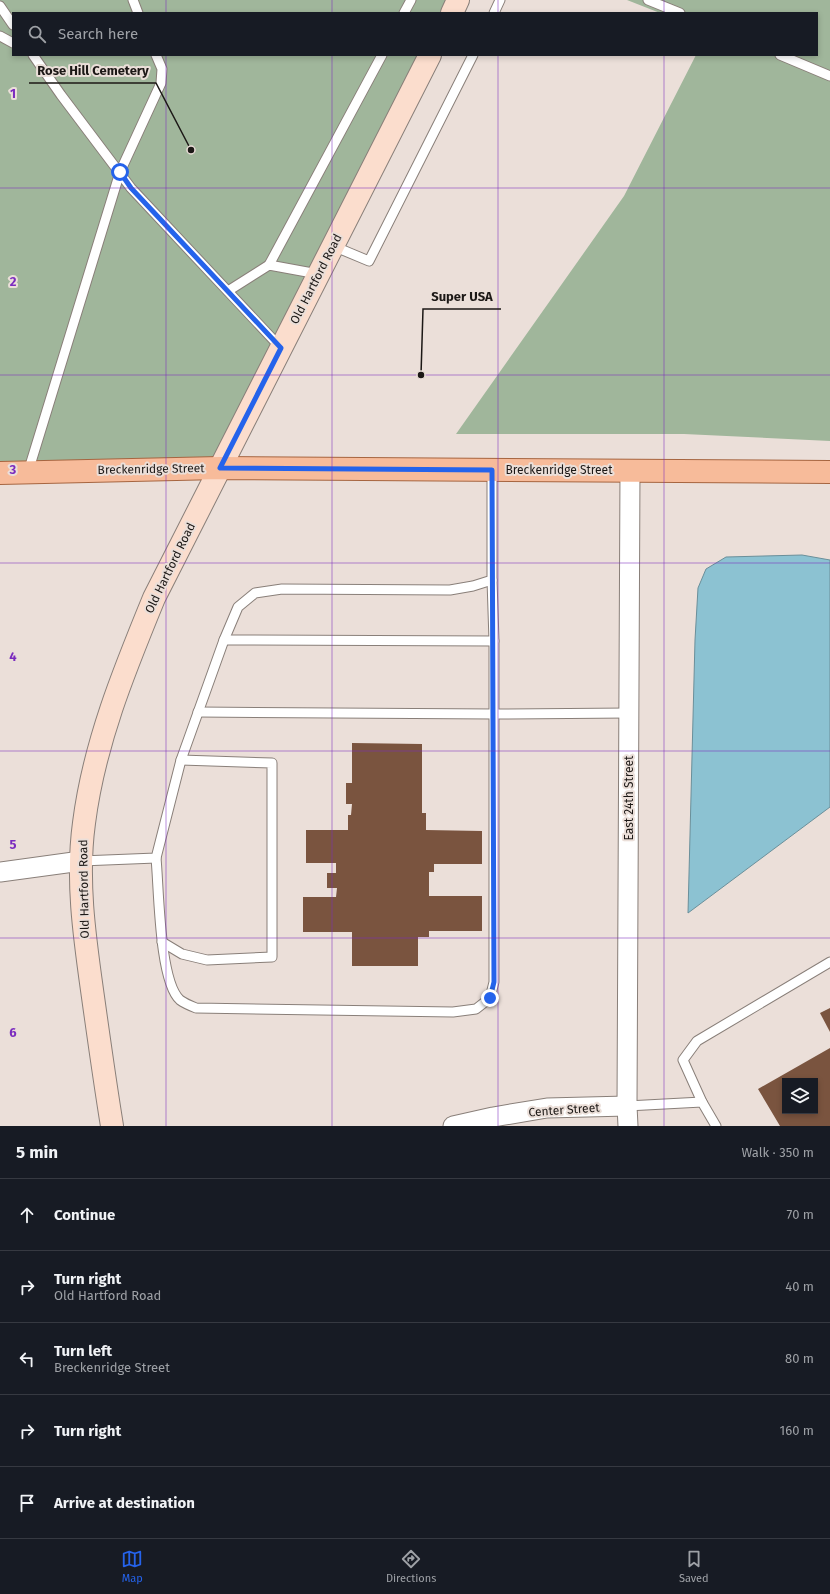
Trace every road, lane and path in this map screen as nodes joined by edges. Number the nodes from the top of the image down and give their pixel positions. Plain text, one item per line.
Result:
1 (133, 0) edge
2 (411, 0) edge
3 (458, 0) edge
4 (500, 0) edge
5 (648, 0) edge
6 (0, 6) edge
7 (138, 12) edge
8 (405, 12) edge
9 (452, 12) edge
10 (494, 12) edge
11 (678, 12) edge
12 (12, 24) edge
13 (0, 36) edge
14 (12, 42) edge
15 (34, 56) edge
16 (156, 56) edge
17 (381, 56) edge
18 (429, 56) edge
19 (472, 56) edge
20 (782, 56) edge
21 (830, 76) edge
22 (120, 172) junction
23 (333, 246) junction
24 (269, 265) junction
25 (318, 274) junction
26 (228, 291) junction
27 (281, 348) junction
28 (220, 468) junction
29 (492, 470) junction
30 (630, 471) junction
31 (28, 472) junction
32 (830, 472) edge
33 (0, 473) edge
34 (492, 580) junction
35 (224, 640) junction
36 (494, 641) junction
37 (198, 712) junction
38 (629, 713) junction
39 (494, 714) junction
40 (181, 760) junction
41 (156, 858) junction
42 (81, 861) junction
43 (0, 872) edge
44 (162, 942) junction
45 (830, 962) edge
46 (702, 1102) junction
47 (627, 1106) junction
48 (112, 1126) edge
49 (453, 1126) edge
50 (628, 1126) edge
51 (716, 1126) edge

1 - 7 lane
2 - 8 lane
3 - 9 main road
4 - 10 lane
5 - 11 lane
6 - 12 lane
13 - 14 lane
15 - 22 lane
16 - 22 lane
17 - 24 lane
18 - 23 main road, Old Hartford Road
19 - 23 lane
20 - 21 lane
22 - 26 lane
22 - 31 lane
23 - 25 main road, Old Hartford Road
24 - 25 lane
24 - 26 lane
25 - 27 main road, Old Hartford Road
26 - 27 lane
27 - 28 main road, Old Hartford Road
28 - 29 main road, Breckenridge Street
28 - 31 main road, Breckenridge Street
28 - 42 main road, Old Hartford Road
29 - 30 main road, Breckenridge Street
29 - 34 lane
30 - 32 main road, Breckenridge Street
30 - 38 street, East 24th Street
31 - 33 main road, Breckenridge Street
34 - 35 lane
34 - 36 lane
35 - 36 lane
35 - 37 lane
36 - 39 lane
37 - 39 lane
37 - 40 lane
38 - 39 lane
38 - 47 street, East 24th Street
39 - 44 lane
40 - 41 lane
40 - 44 lane
41 - 42 lane
41 - 44 lane
42 - 43 street
42 - 48 main road, Old Hartford Road
45 - 46 lane
46 - 47 lane
46 - 51 lane
47 - 49 street, Center Street
47 - 50 street, East 24th Street

